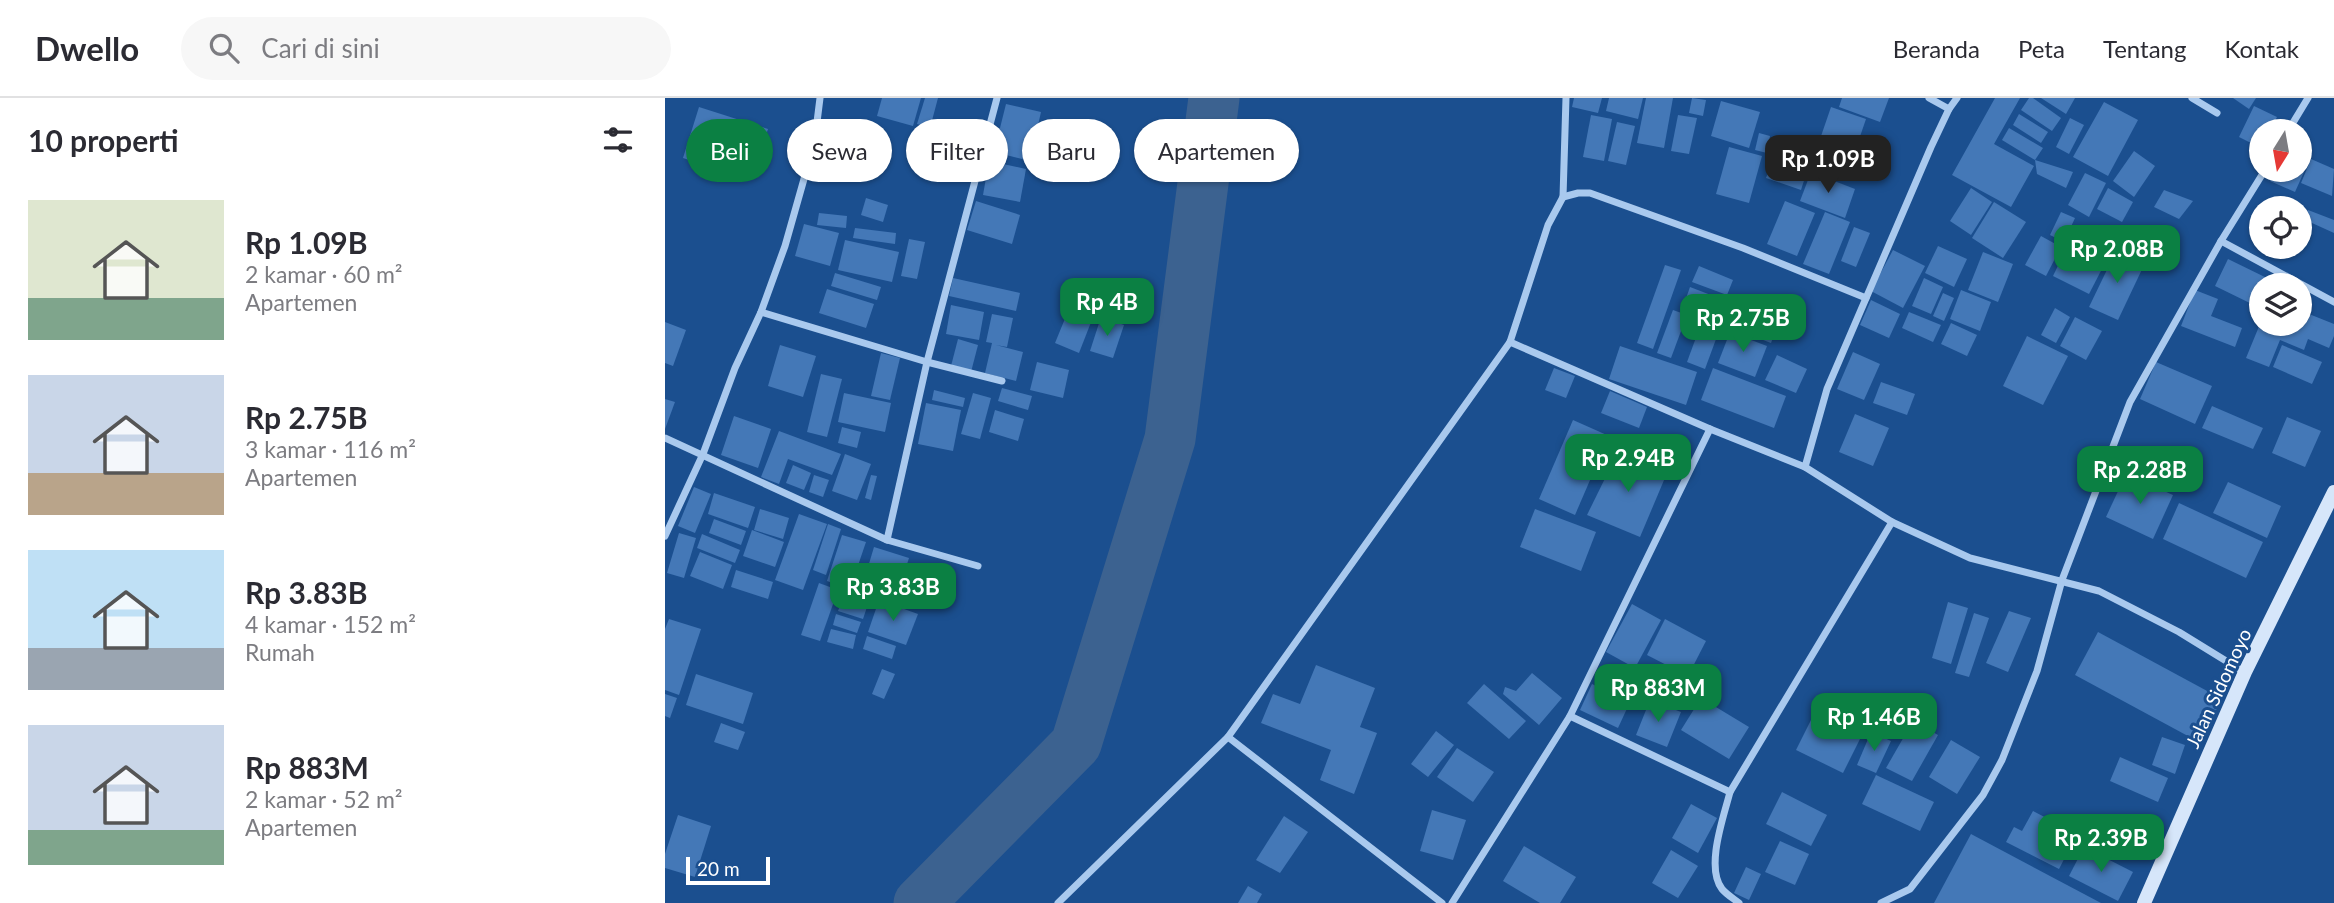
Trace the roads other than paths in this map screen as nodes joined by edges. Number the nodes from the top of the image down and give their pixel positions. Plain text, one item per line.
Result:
1 (820, 98) edge
2 (997, 98) edge
3 (1566, 98) edge
4 (1929, 98) edge
5 (1957, 98) edge
6 (2192, 98) edge
7 (2308, 98) edge
8 (1949, 109) junction
9 (2217, 113) dead end
10 (2295, 119) edge
11 (2258, 182) edge
12 (1563, 197) junction
13 (2221, 241) junction
14 (1866, 298) junction
15 (2334, 302) edge
16 (761, 312) junction
17 (1510, 342) junction
18 (927, 362) junction
19 (1002, 381) dead end
20 (1710, 429) junction
21 (665, 438) edge
22 (703, 454) junction
23 (1805, 467) junction
24 (2334, 492) edge
25 (1892, 522) junction
26 (665, 536) edge
27 (887, 540) junction
28 (978, 566) dead end
29 (2062, 580) junction
30 (2245, 672) junction
31 (1570, 716) junction
32 (1228, 737) junction
33 (1730, 792) junction
34 (1058, 903) edge
35 (1442, 903) edge
36 (1452, 903) edge
37 (1739, 903) edge
38 (1881, 903) edge
39 (2144, 903) edge

1 - 16 street
2 - 18 street
3 - 12 street
4 - 8 street
5 - 8 street
6 - 9 street
7 - 10 street
8 - 14 street
11 - 13 street
12 - 14 street
12 - 17 street
13 - 15 street
13 - 29 street
14 - 23 street
16 - 18 street
16 - 22 street
17 - 20 street
17 - 32 street
18 - 19 street
18 - 27 street
20 - 23 street
20 - 31 street
21 - 22 street
22 - 26 street
22 - 27 street
23 - 25 street
24 - 30 main road, Jalan Sidomoyo
25 - 29 street
25 - 33 street
27 - 28 street
29 - 30 street
29 - 38 street
30 - 39 main road, Jalan Sidomoyo
31 - 33 street
31 - 36 street
32 - 34 street
32 - 35 street
33 - 37 street

